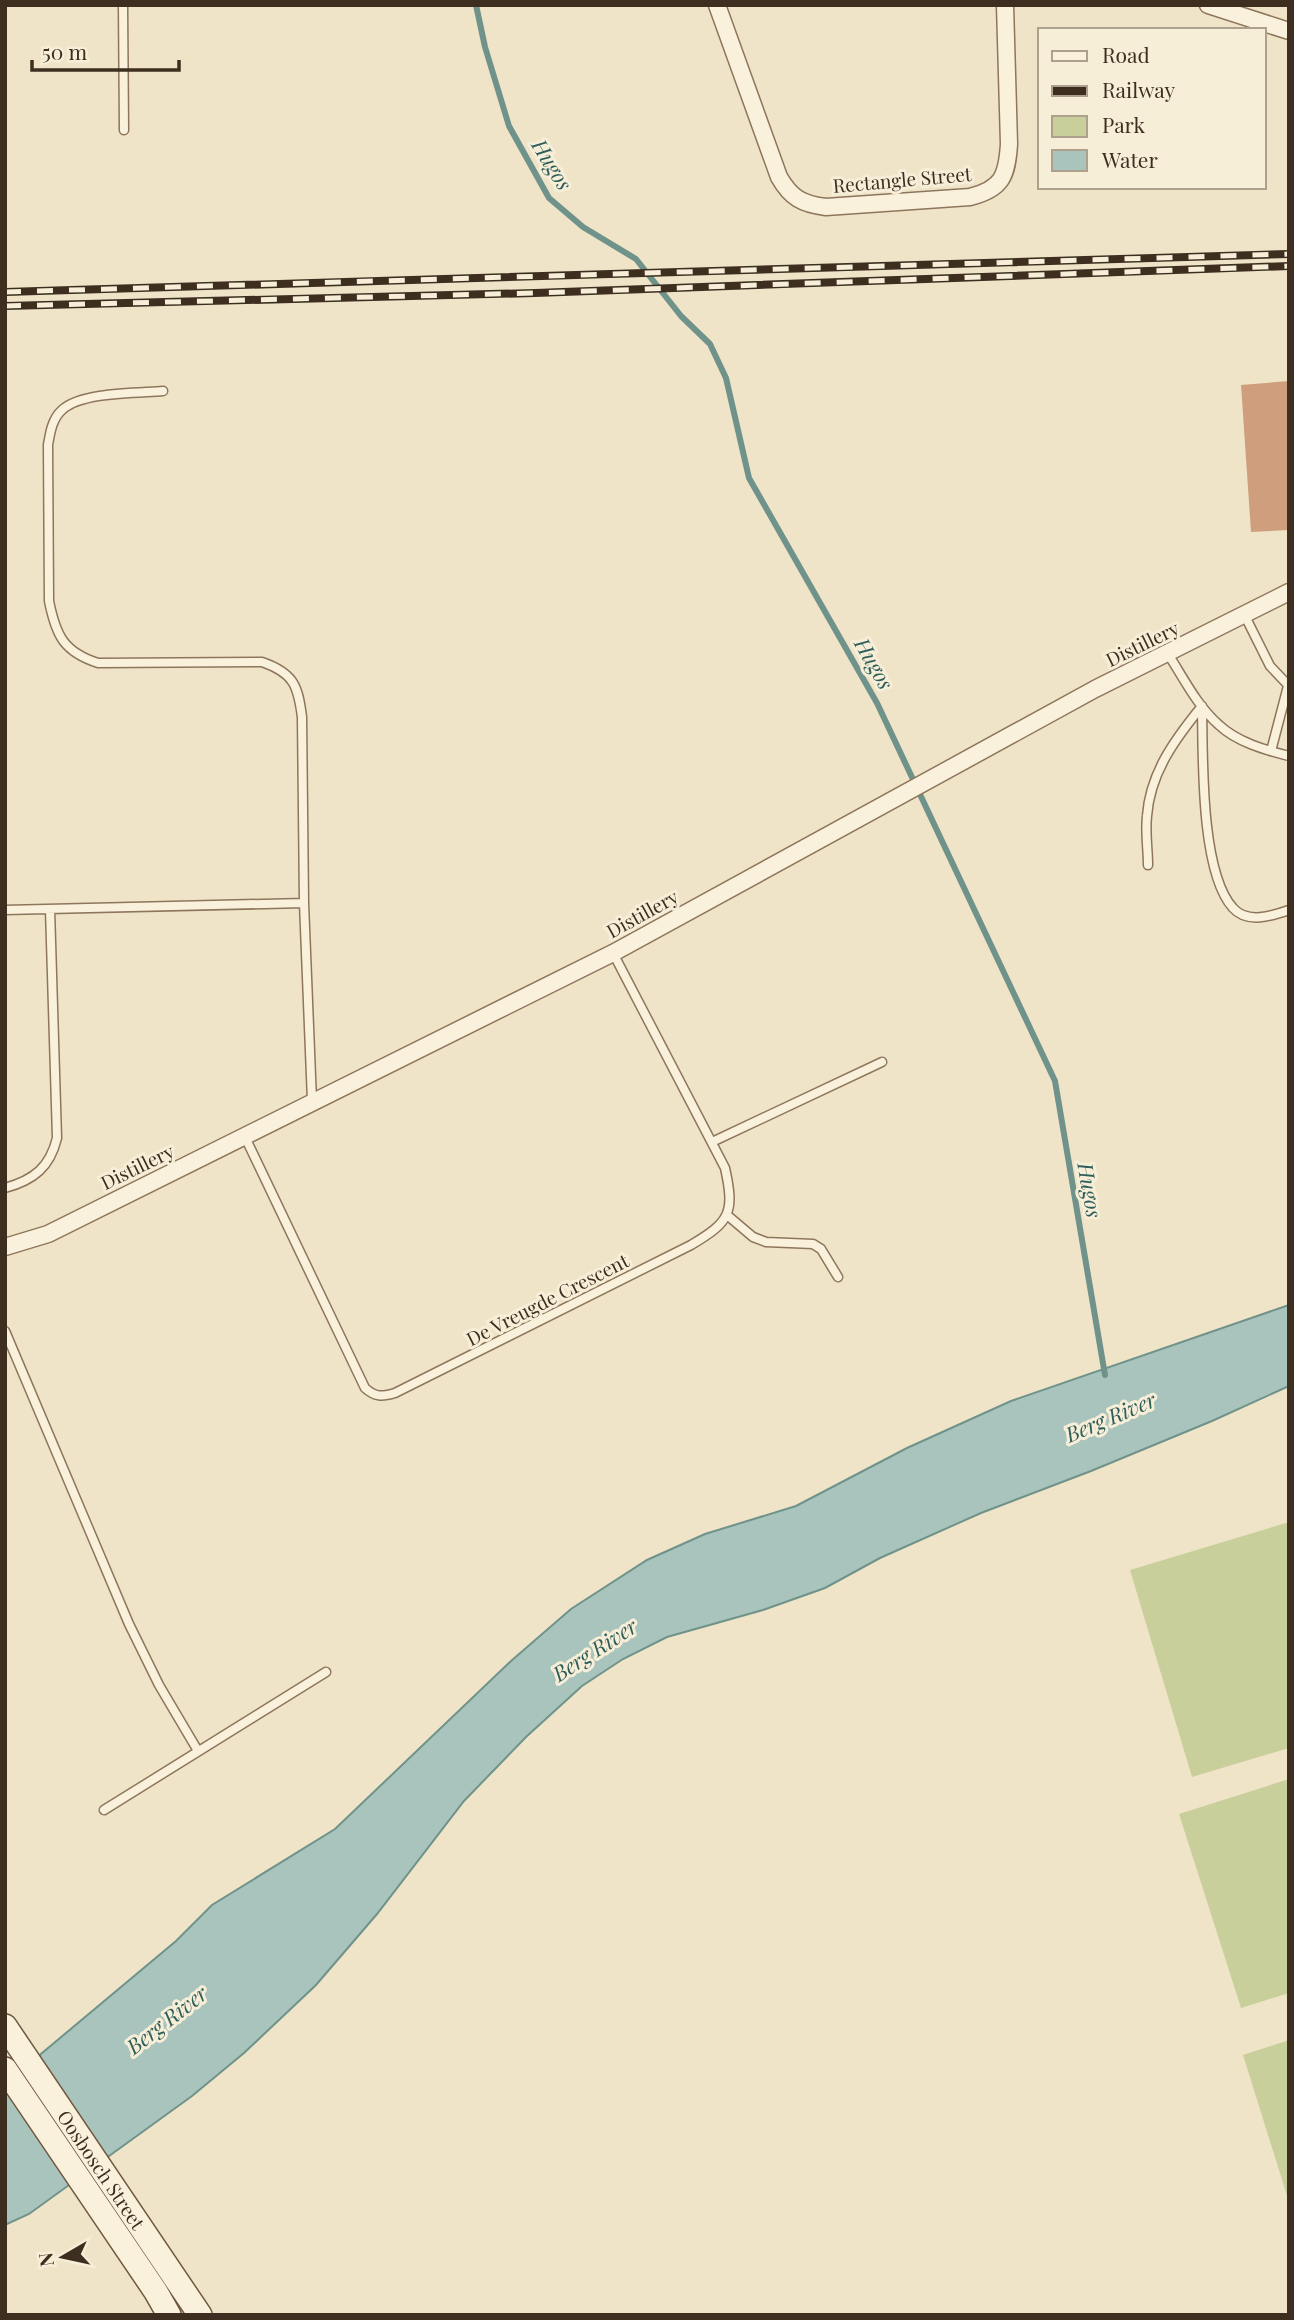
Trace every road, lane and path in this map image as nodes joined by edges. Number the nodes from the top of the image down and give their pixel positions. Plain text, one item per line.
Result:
1 (123, 5) edge
2 (717, 5) edge
3 (1004, 5) edge
4 (1208, 5) edge
5 (1289, 31) edge
6 (124, 130) dead end
7 (163, 391) dead end
8 (1289, 592) edge
9 (1244, 614) junction
10 (1168, 654) junction
11 (1288, 686) edge
12 (1202, 706) junction
13 (1271, 751) junction
14 (1289, 756) edge
15 (1148, 866) dead end
16 (304, 903) junction
17 (50, 909) junction
18 (5, 910) edge
19 (1289, 911) edge
20 (613, 953) junction
21 (882, 1062) dead end
22 (312, 1101) junction
23 (244, 1137) junction
24 (712, 1142) junction
25 (5, 1188) edge
26 (727, 1215) junction
27 (5, 1247) edge
28 (838, 1277) dead end
29 (5, 1331) edge
30 (326, 1672) dead end
31 (198, 1751) junction
32 (104, 1810) dead end
33 (5, 2026) edge
34 (5, 2068) edge
35 (169, 2315) edge
36 (200, 2315) edge

1 - 6 lane
2 - 3 street, Rectangle Street
4 - 5 street
7 - 16 lane
8 - 9 street, Distillery
9 - 10 street, Distillery
9 - 11 lane
10 - 12 lane
10 - 20 street, Distillery
11 - 13 lane
12 - 13 lane
12 - 15 lane
12 - 19 lane
13 - 14 lane
16 - 17 lane
16 - 22 lane
17 - 18 lane
17 - 25 lane
20 - 22 street, Distillery
20 - 24 lane
21 - 24 lane
22 - 23 street, Distillery
23 - 26 lane, De Vreugde Crescent
23 - 27 street, Distillery
24 - 26 lane
26 - 28 lane
29 - 31 lane
30 - 31 lane
31 - 32 lane
33 - 36 main road, Oosbosch Street
34 - 35 main road, Oosbosch Street

